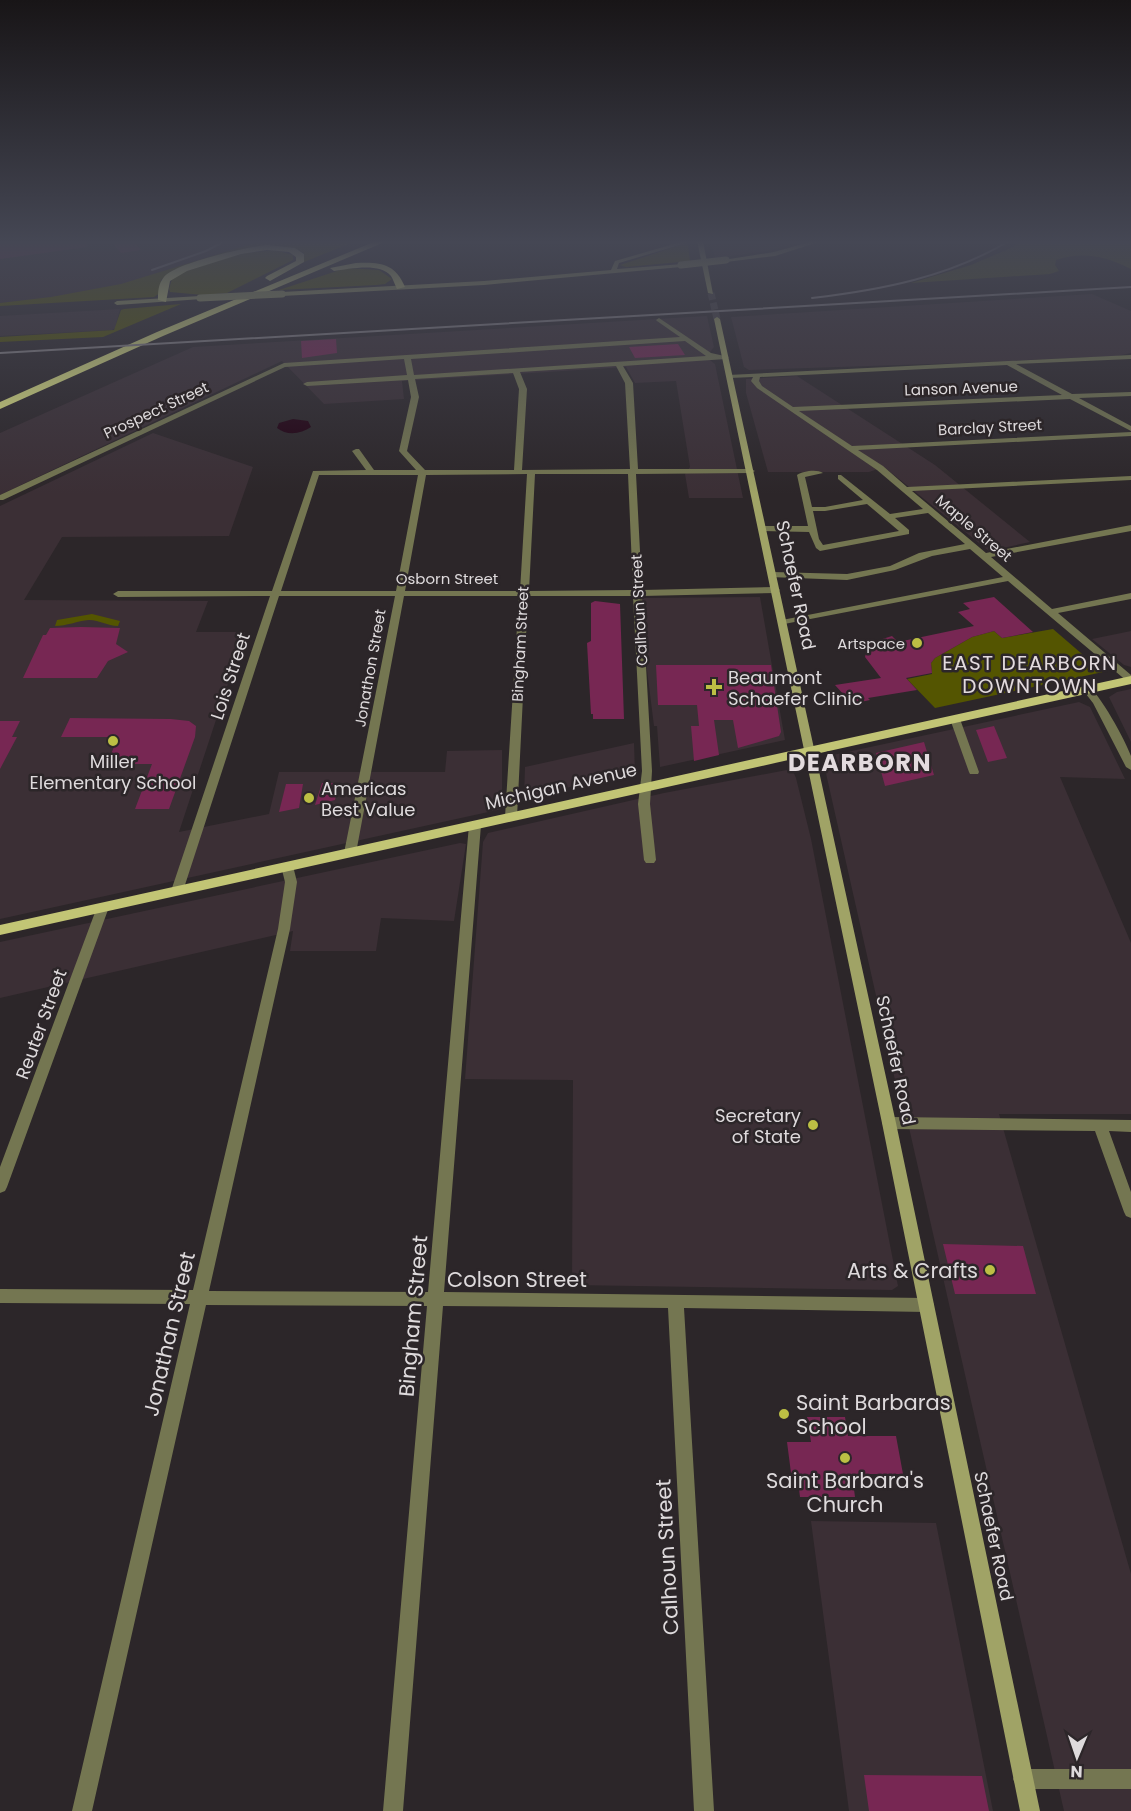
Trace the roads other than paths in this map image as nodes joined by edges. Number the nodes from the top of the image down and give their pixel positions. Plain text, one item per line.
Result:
1 (165, 326) edge
2 (183, 326) edge
3 (667, 326) edge
4 (719, 326) tunnel mouth
5 (687, 339) junction
6 (407, 356) junction
7 (726, 357) junction
8 (1131, 357) edge
9 (1009, 364) junction
10 (619, 365) junction
11 (516, 371) junction
12 (757, 375) junction
13 (730, 376) junction
14 (412, 378) junction
15 (307, 384) dead end
16 (1131, 394) edge
17 (0, 397) edge
18 (1070, 398) junction
19 (0, 406) edge
20 (792, 409) junction
21 (1131, 429) edge
22 (1131, 434) edge
23 (850, 448) junction
24 (356, 451) dead end
25 (518, 471) junction
26 (633, 471) junction
27 (751, 471) junction
28 (371, 472) junction
29 (422, 472) junction
30 (531, 472) junction
31 (819, 473) dead end
32 (841, 477) dead end
33 (1131, 478) edge
34 (905, 489) junction
35 (0, 498) edge
36 (868, 501) junction
37 (808, 509) junction
38 (928, 510) junction
39 (887, 517) junction
40 (1131, 528) edge
41 (763, 529) junction
42 (812, 529) junction
43 (971, 546) junction
44 (984, 556) junction
45 (773, 575) junction
46 (1010, 578) junction
47 (776, 590) junction
48 (399, 593) junction
49 (522, 593) junction
50 (638, 593) junction
51 (118, 594) dead end
52 (275, 594) junction
53 (1131, 596) edge
54 (1051, 612) junction
55 (782, 623) junction
56 (1131, 680) edge
57 (1087, 689) junction
58 (955, 718) junction
59 (808, 751) junction
60 (1131, 767) edge
61 (974, 772) dead end
62 (645, 787) junction
63 (511, 817) junction
64 (475, 825) junction
65 (350, 852) junction
66 (650, 860) dead end
67 (287, 866) junction
68 (177, 891) junction
69 (103, 907) junction
70 (0, 930) edge
71 (889, 1123) junction
72 (1100, 1126) junction
73 (1131, 1126) edge
74 (0, 1187) edge
75 (1131, 1212) edge
76 (0, 1296) edge
77 (200, 1298) junction
78 (436, 1299) junction
79 (676, 1301) junction
80 (926, 1305) junction
81 (1023, 1779) junction
82 (1131, 1779) edge
83 (82, 1811) edge
84 (393, 1811) edge
85 (704, 1811) edge
86 (1030, 1811) edge

1 - 17 highway
2 - 19 highway
3 - 5 street
4 - 7 main road, Schaefer Road
5 - 6 street, Prospect Street
5 - 7 street
6 - 14 street
6 - 35 street, Prospect Street
7 - 10 street
7 - 13 main road, Schaefer Road
8 - 9 street
9 - 12 street
9 - 18 street
10 - 11 street
10 - 26 street, Calhoun Street
11 - 14 street
11 - 25 street
12 - 13 street
12 - 20 street, Maple Street
13 - 27 main road, Schaefer Road
14 - 15 street
14 - 29 street
16 - 18 street, Lanson Avenue
18 - 20 street, Lanson Avenue
18 - 21 street
20 - 23 street, Maple Street
22 - 23 street, Barclay Street
23 - 34 street, Maple Street
24 - 28 street
25 - 29 street
25 - 30 street
26 - 27 street
26 - 30 street
26 - 50 street, Calhoun Street
27 - 41 main road, Schaefer Road
28 - 29 street
28 - 52 street, Lois Street
29 - 48 street, Jonathon Street
30 - 49 street, Bingham Street
31 - 37 street
32 - 36 street
33 - 34 street
34 - 38 street, Maple Street
36 - 37 street
36 - 39 street
37 - 42 street
38 - 39 street
38 - 43 street, Maple Street
39 - 42 street
40 - 44 street
41 - 42 street
41 - 45 main road, Schaefer Road
43 - 44 street, Maple Street
43 - 45 street
44 - 46 street, Maple Street
45 - 47 main road, Schaefer Road
46 - 54 street, Maple Street
46 - 55 street
47 - 50 street, Osborn Street
47 - 55 main road, Schaefer Road
48 - 49 street, Osborn Street
48 - 52 street, Osborn Street
48 - 65 street, Jonathon Street
49 - 50 street, Osborn Street
49 - 63 street, Bingham Street
50 - 62 street, Calhoun Street
51 - 52 street, Osborn Street
52 - 68 street, Lois Street
53 - 54 street
54 - 56 street, Maple Street
55 - 59 main road, Schaefer Road
56 - 57 main road, Michigan Avenue
57 - 58 main road, Michigan Avenue
57 - 60 street
58 - 59 main road, Michigan Avenue
58 - 61 street
59 - 62 main road, Michigan Avenue
59 - 71 main road, Schaefer Road
62 - 63 main road, Michigan Avenue
62 - 66 street, Calhoun Street
63 - 64 main road, Michigan Avenue
64 - 65 main road, Michigan Avenue
64 - 78 street, Bingham Street
65 - 67 main road, Michigan Avenue
67 - 68 main road, Michigan Avenue
67 - 77 street, Jonathan Street
68 - 69 main road, Michigan Avenue
69 - 70 main road, Michigan Avenue
69 - 74 street, Reuter Street
71 - 72 street
71 - 80 main road, Schaefer Road
72 - 73 street
72 - 75 street
76 - 77 street, Colson Street
77 - 78 street, Colson Street
77 - 83 street, Jonathan Street
78 - 79 street, Colson Street
78 - 84 street, Bingham Street
79 - 80 street, Colson Street
79 - 85 street, Calhoun Street
80 - 81 main road, Schaefer Road
81 - 82 street
81 - 86 main road, Schaefer Road

